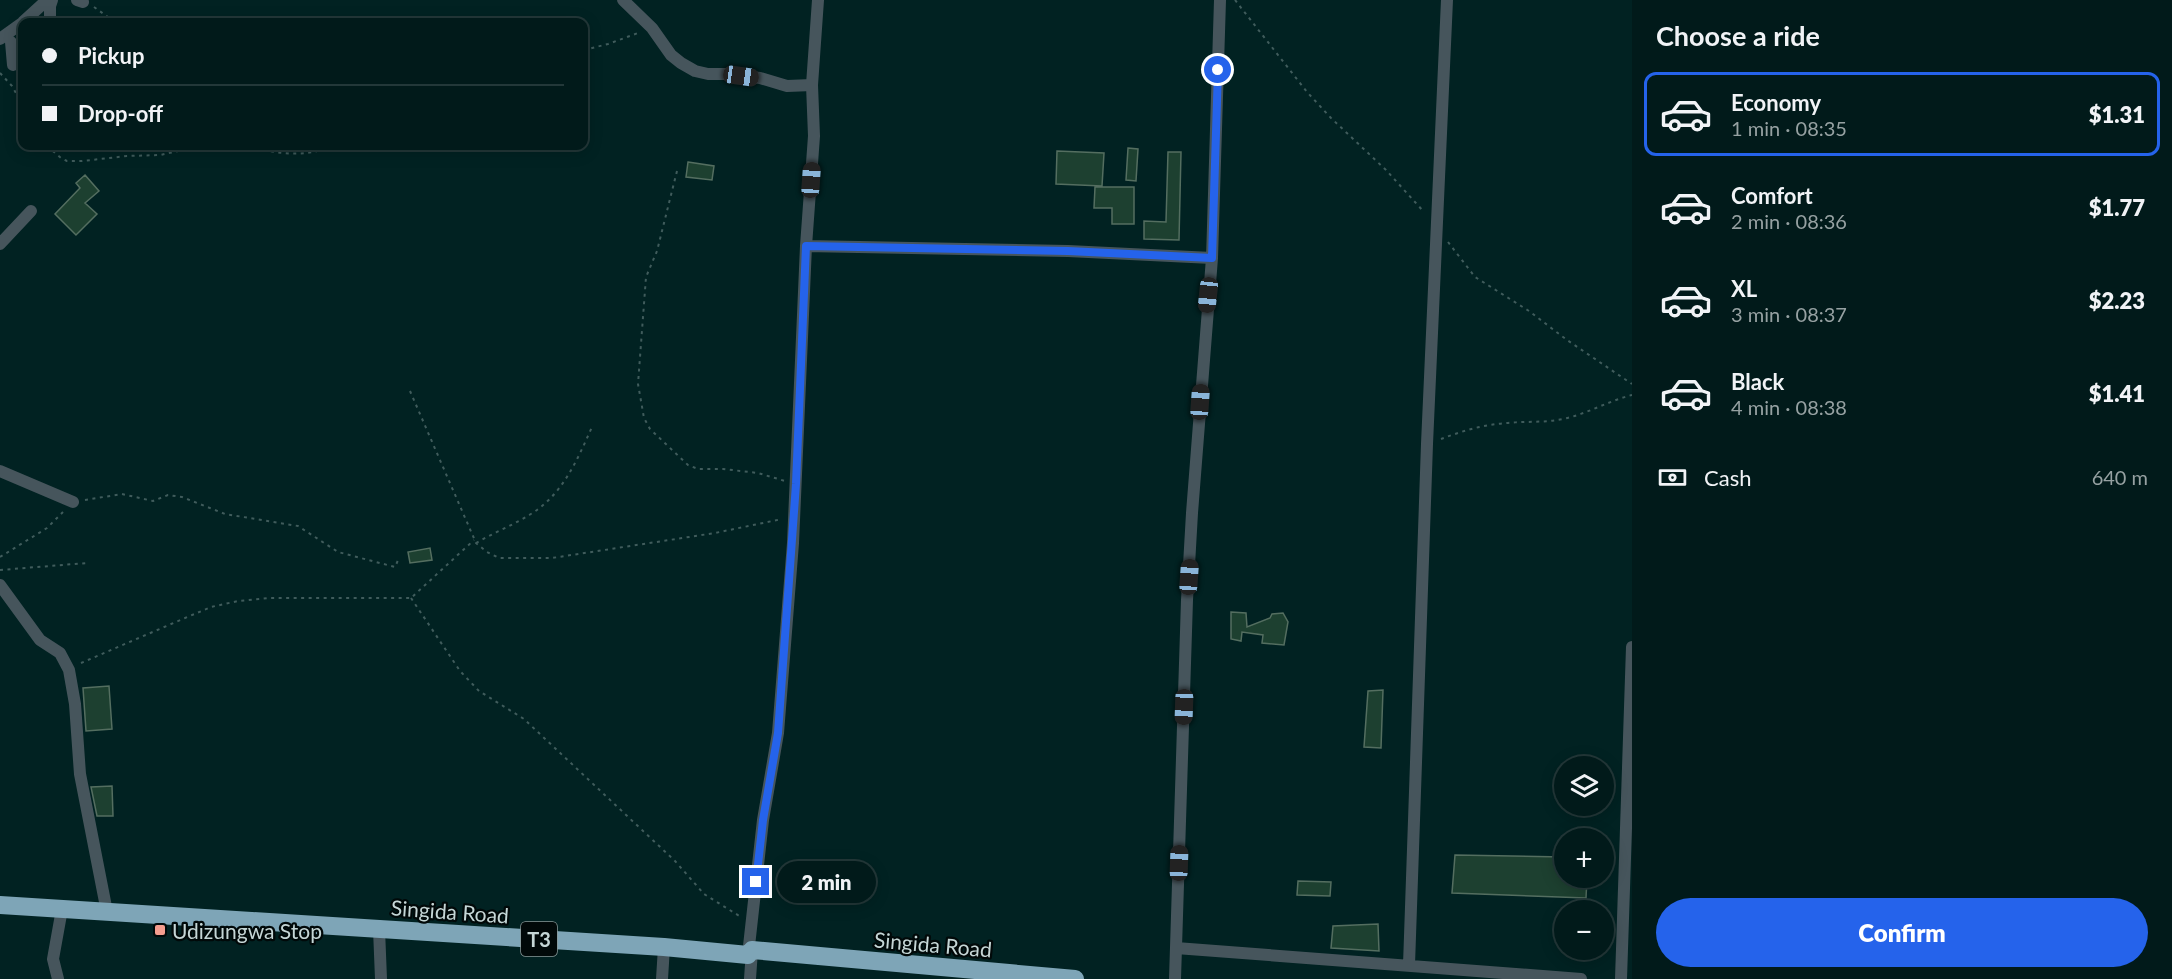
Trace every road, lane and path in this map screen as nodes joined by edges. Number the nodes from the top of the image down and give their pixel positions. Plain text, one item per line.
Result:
1 (47, 0) edge
2 (52, 0) edge
3 (623, 0) edge
4 (818, 0) edge
5 (1220, 0) edge
6 (1235, 0) edge
7 (1447, 0) edge
8 (80, 1) edge
9 (28, 18) edge
10 (50, 18) edge
11 (109, 18) edge
12 (651, 28) junction
13 (9, 40) edge
14 (588, 49) edge
15 (13, 65) dead end
16 (0, 73) edge
17 (812, 86) junction
18 (18, 97) edge
19 (52, 150) edge
20 (183, 150) edge
21 (263, 150) edge
22 (318, 150) edge
23 (677, 171) dead end
24 (31, 211) dead end
25 (1438, 228) junction
26 (0, 244) edge
27 (806, 246) junction
28 (1212, 258) junction
29 (1632, 384) edge
30 (410, 391) dead end
31 (1632, 395) edge
32 (592, 428) dead end
33 (1427, 444) junction
34 (0, 471) edge
35 (796, 484) junction
36 (73, 502) junction
37 (794, 516) junction
38 (474, 540) junction
39 (476, 543) junction
40 (0, 557) edge
41 (399, 558) dead end
42 (87, 563) dead end
43 (0, 570) edge
44 (0, 585) edge
45 (411, 598) junction
46 (1632, 647) edge
47 (69, 670) junction
48 (0, 905) edge
49 (62, 909) junction
50 (106, 912) junction
51 (751, 924) junction
52 (379, 929) junction
53 (664, 947) junction
54 (1176, 948) junction
55 (750, 953) junction
56 (1408, 965) junction
57 (58, 979) edge
58 (381, 979) edge
59 (662, 979) edge
60 (750, 979) edge
61 (1075, 979) edge
62 (1175, 979) edge
63 (1581, 979) edge
64 (1621, 979) edge

1 - 9 street
2 - 10 street
3 - 12 street
4 - 17 street
5 - 28 street
6 - 25 path
7 - 25 street
8 - 11 path
12 - 14 path
12 - 17 street
13 - 15 street
16 - 18 path
17 - 27 street
19 - 20 path
21 - 22 path
23 - 35 path
24 - 26 street
25 - 29 path
25 - 33 street
27 - 28 street
27 - 35 street
28 - 54 street
30 - 38 path
31 - 33 path
32 - 39 path
33 - 56 street
34 - 36 street
35 - 37 street
36 - 40 path
36 - 41 path
37 - 39 path
37 - 51 street
38 - 39 path
38 - 45 path
42 - 43 path
44 - 47 street
45 - 47 path
45 - 51 path
46 - 64 street
47 - 50 street
48 - 49 highway, Singida Road / T3
49 - 50 highway, Singida Road / T3
49 - 57 street
50 - 52 highway, Singida Road / T3
51 - 55 street
52 - 53 highway, Singida Road / T3
52 - 58 street
53 - 55 highway, Singida Road / T3
53 - 59 street
54 - 56 street
54 - 62 street
55 - 60 street
55 - 61 highway, Singida Road / T3
56 - 63 street

